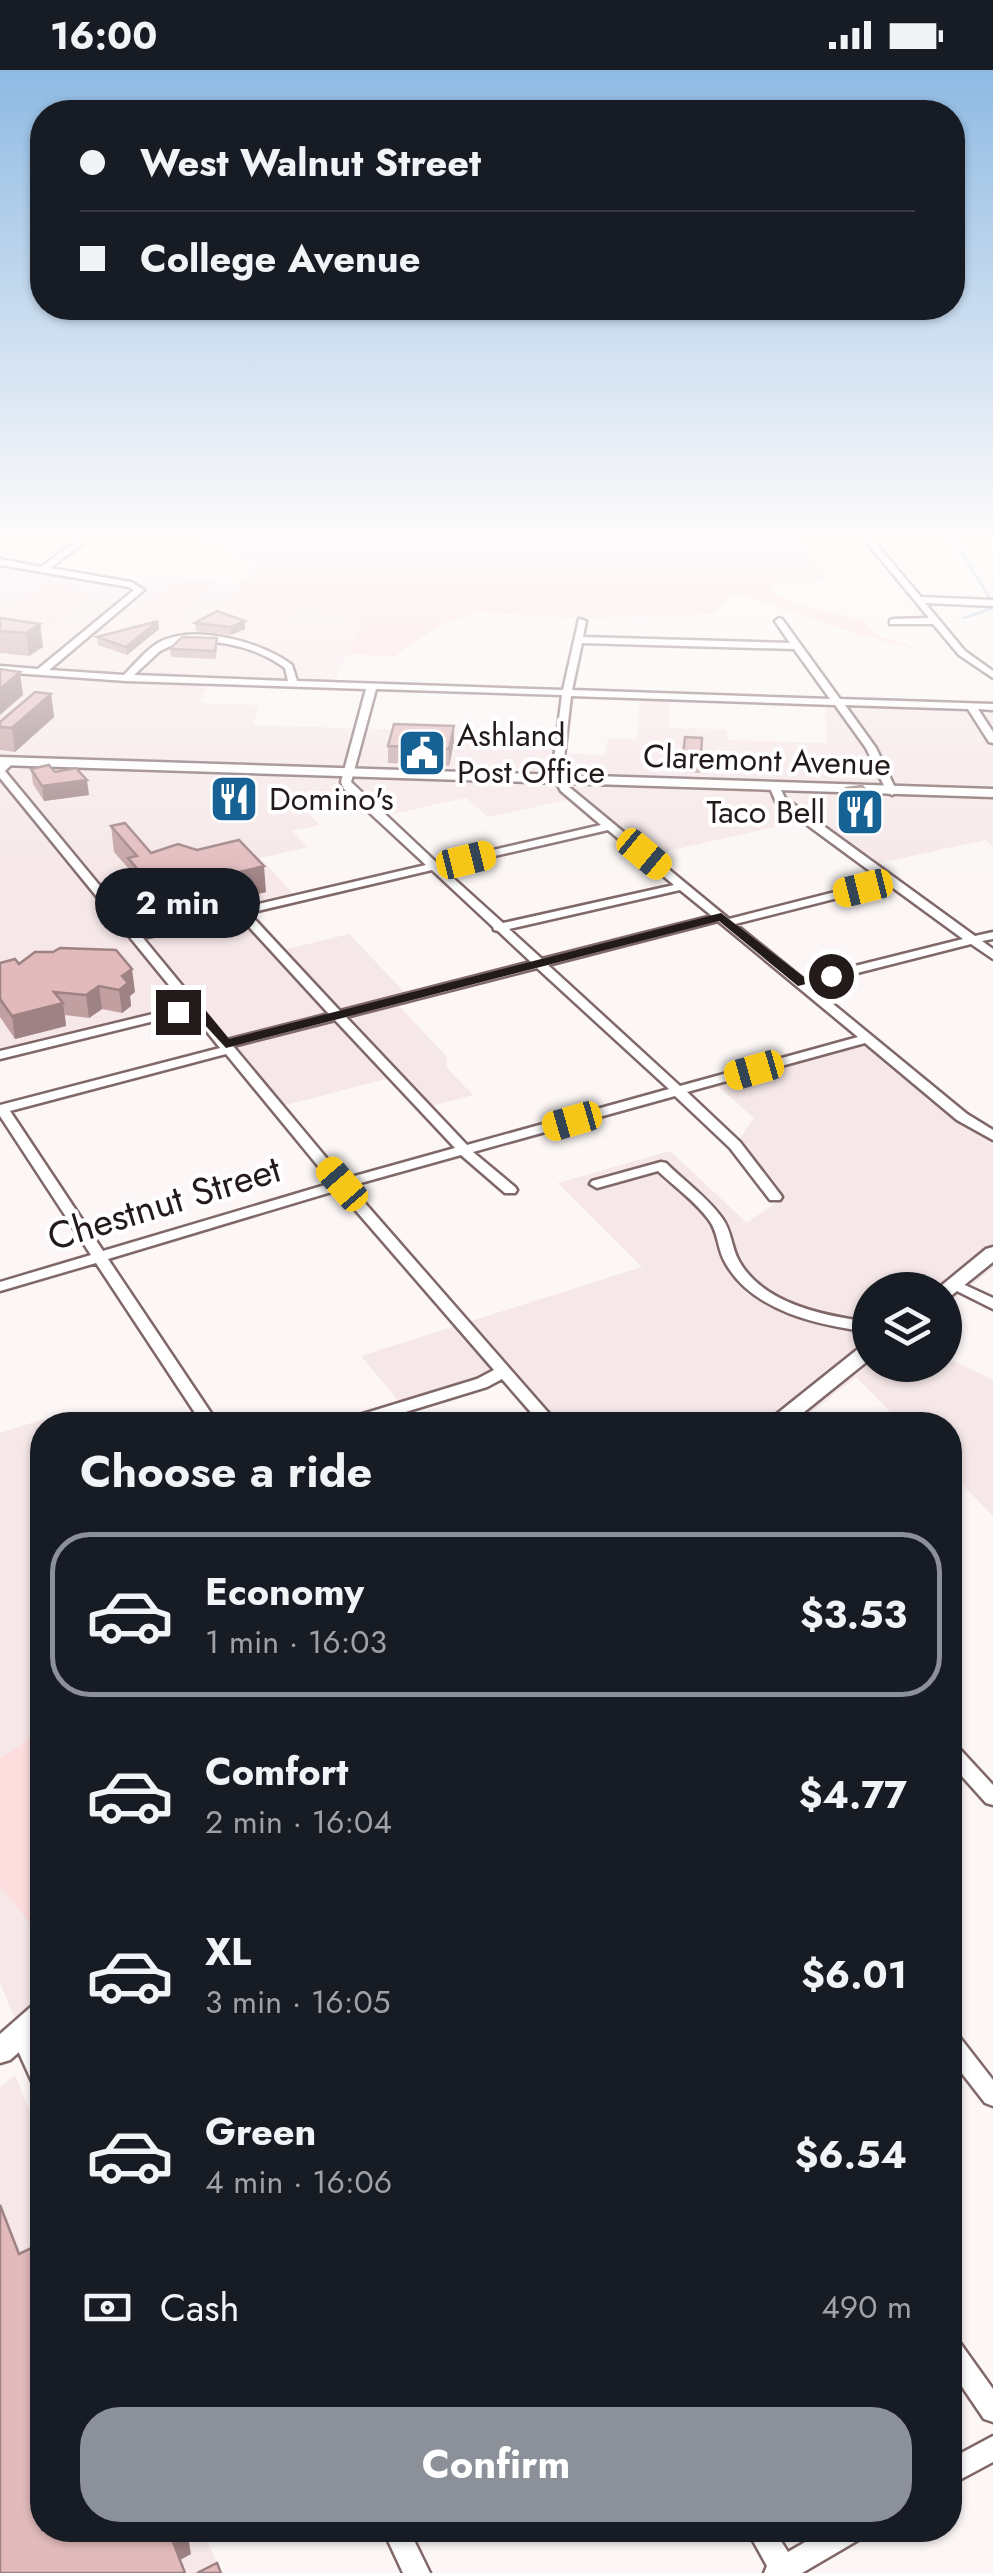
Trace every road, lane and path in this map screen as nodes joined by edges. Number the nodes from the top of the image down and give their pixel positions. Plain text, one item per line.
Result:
1 (61, 655) edge
2 (151, 655) edge
3 (272, 655) edge
4 (575, 655) edge
5 (802, 655) edge
6 (964, 655) edge
7 (0, 669) edge
8 (38, 674) junction
9 (993, 676) edge
10 (126, 678) junction
11 (293, 683) junction
12 (372, 686) junction
13 (567, 692) junction
14 (836, 702) junction
15 (971, 706) junction
16 (993, 707) edge
17 (993, 740) edge
18 (3, 764) edge
19 (349, 774) junction
20 (559, 781) junction
21 (776, 788) junction
22 (892, 792) junction
23 (993, 792) edge
24 (609, 826) junction
25 (436, 868) junction
26 (890, 881) junction
27 (682, 886) junction
28 (242, 912) junction
29 (725, 920) junction
30 (498, 928) junction
31 (993, 935) edge
32 (136, 936) junction
33 (973, 940) junction
34 (993, 955) edge
35 (537, 964) junction
36 (803, 983) junction
37 (196, 1008) junction
38 (337, 1016) junction
39 (868, 1038) junction
40 (228, 1046) junction
41 (0, 1055) edge
42 (678, 1091) junction
43 (1, 1109) edge
44 (993, 1136) edge
45 (467, 1151) junction
46 (342, 1184) junction
47 (596, 1184) dead end
48 (510, 1190) dead end
49 (775, 1197) dead end
50 (993, 1253) edge
51 (99, 1254) junction
52 (962, 1278) edge
53 (0, 1286) edge
54 (962, 1293) edge
55 (993, 1304) edge
56 (852, 1324) edge
57 (852, 1363) edge
58 (504, 1371) junction
59 (202, 1412) edge
60 (388, 1412) edge
61 (540, 1412) edge
62 (790, 1412) edge
63 (962, 1764) edge
64 (993, 1798) edge
65 (962, 2057) edge
66 (993, 2096) edge
67 (962, 2365) edge
68 (993, 2410) edge
69 (993, 2448) edge
70 (962, 2466) edge
71 (402, 2542) edge
72 (766, 2542) edge
73 (830, 2542) edge
74 (780, 2571) edge
75 (417, 2573) edge

1 - 8 street
2 - 10 street
3 - 11 street
4 - 13 street
5 - 14 street
6 - 9 street
7 - 8 street
8 - 10 street
10 - 11 street
11 - 12 street
12 - 13 street
12 - 19 street
13 - 14 street
13 - 20 street
14 - 15 street
14 - 22 street
15 - 16 street
15 - 17 street
18 - 19 main road, Claremont Avenue
18 - 32 street
19 - 20 main road, Claremont Avenue
19 - 25 street
20 - 21 main road, Claremont Avenue
20 - 24 street
21 - 22 main road, Claremont Avenue
21 - 26 street
22 - 23 main road, Claremont Avenue
24 - 25 street
24 - 27 street
25 - 28 street
25 - 30 street
26 - 29 street
26 - 33 street
27 - 29 street
27 - 30 street
28 - 32 street
28 - 38 street
29 - 35 street
29 - 36 street
30 - 35 street
31 - 33 street
32 - 37 street
33 - 34 street
33 - 36 street
35 - 38 street
35 - 42 street
36 - 39 street
37 - 40 street
37 - 41 street
38 - 40 street
38 - 45 street
39 - 42 street, Chestnut Street
39 - 44 street
40 - 43 street
40 - 46 street
42 - 45 street, Chestnut Street
42 - 49 street
43 - 51 street
45 - 46 street, Chestnut Street
45 - 48 street
46 - 51 street, Chestnut Street
46 - 58 street
47 - 56 street
50 - 52 main road
51 - 53 street, Chestnut Street
51 - 59 street
54 - 55 street
57 - 62 main road
58 - 60 street
58 - 61 street
63 - 64 street
65 - 66 street
67 - 68 street
69 - 70 street
71 - 75 street
72 - 74 street
73 - 74 street

